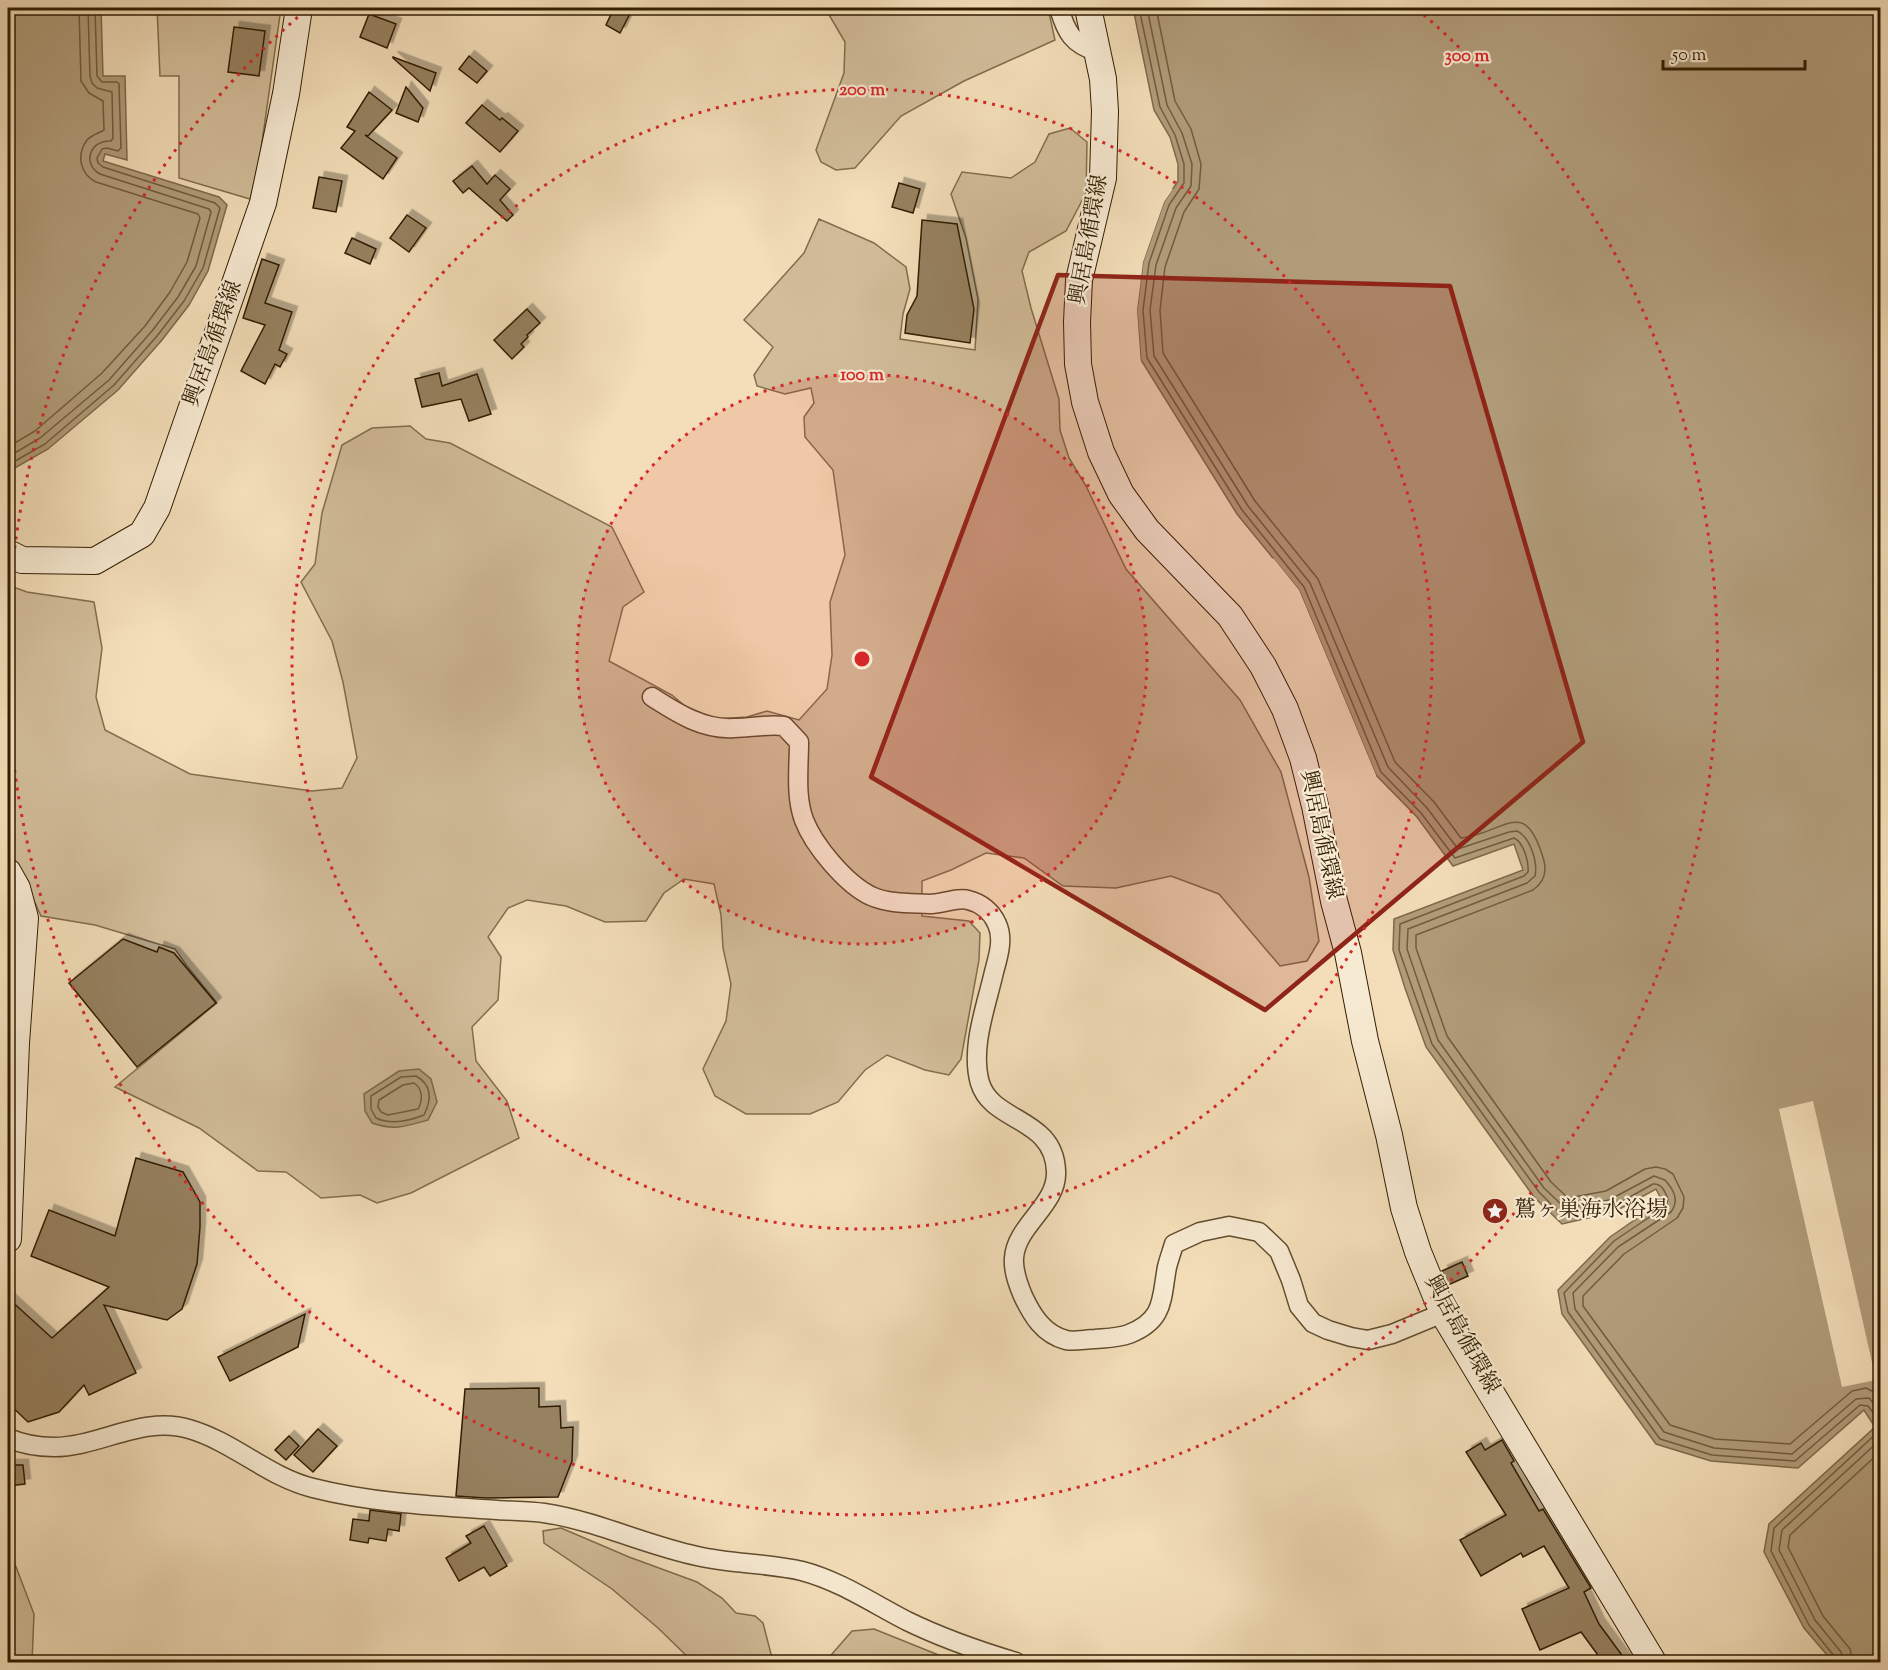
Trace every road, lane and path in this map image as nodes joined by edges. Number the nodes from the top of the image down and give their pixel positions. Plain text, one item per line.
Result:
1 (299, 8) edge
2 (1059, 8) edge
3 (1088, 8) edge
4 (1098, 52) junction
5 (8, 553) edge
6 (652, 698) dead end
7 (8, 872) edge
8 (8, 1239) edge
9 (1443, 1313) junction
10 (8, 1438) edge
11 (1016, 1662) edge
12 (1653, 1662) edge

1 - 5 main road, 興居島循環線
2 - 4 street
3 - 4 main road, 興居島循環線
4 - 9 main road, 興居島循環線
6 - 9 street
7 - 8 main road
9 - 12 main road, 興居島循環線
10 - 11 street

